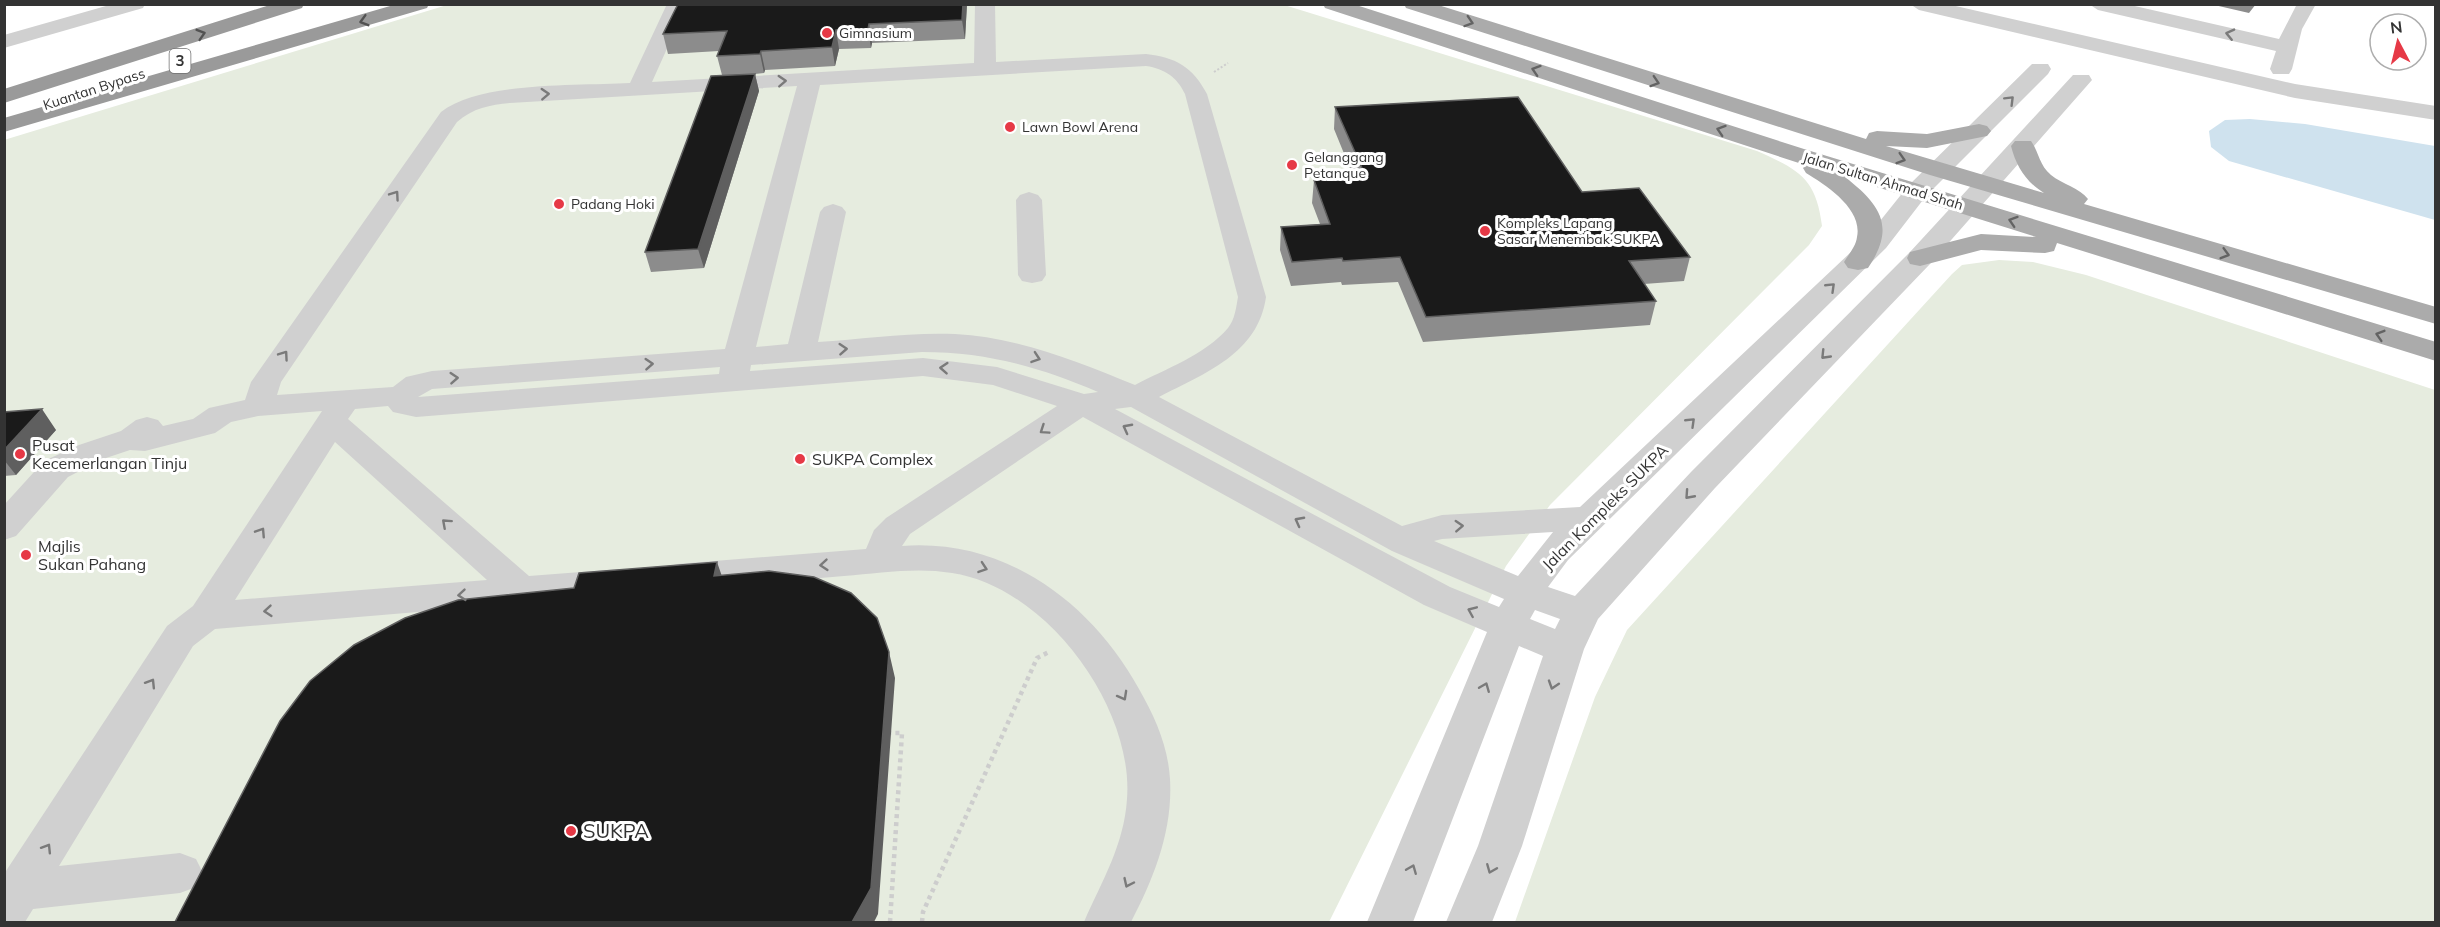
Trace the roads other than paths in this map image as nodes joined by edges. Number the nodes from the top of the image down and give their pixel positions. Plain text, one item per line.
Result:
1 (136, 4) edge
2 (234, 4) edge
3 (295, 4) edge
4 (355, 4) edge
5 (420, 4) edge
6 (677, 4) edge
7 (985, 4) edge
8 (1332, 4) edge
9 (1413, 4) edge
10 (1919, 4) edge
11 (1975, 4) edge
12 (2098, 4) edge
13 (2184, 4) edge
14 (2307, 4) edge
15 (2014, 27) junction
16 (2289, 38) junction
17 (4, 42) edge
18 (2178, 65) junction
19 (985, 70) junction
20 (2279, 76) junction
21 (810, 80) junction
22 (4, 86) edge
23 (638, 89) junction
24 (4, 96) edge
25 (2436, 101) edge
26 (2436, 113) edge
27 (4, 118) edge
28 (1783, 123) junction
29 (4, 125) edge
30 (1979, 131) junction
31 (1749, 139) junction
32 (2023, 146) junction
33 (1928, 181) junction
34 (1977, 196) junction
35 (1029, 200) dead end
36 (833, 212) dead end
37 (2190, 244) junction
38 (1920, 258) junction
39 (1857, 262) junction
40 (1032, 275) dead end
41 (2187, 277) junction
42 (2436, 316) edge
43 (801, 352) junction
44 (2436, 352) edge
45 (735, 369) junction
46 (1136, 397) junction
47 (1082, 404) junction
48 (258, 406) junction
49 (339, 411) junction
50 (1591, 518) junction
51 (4, 528) edge
52 (1404, 542) junction
53 (882, 560) junction
54 (521, 590) junction
55 (1524, 593) junction
56 (1582, 612) junction
57 (206, 616) junction
58 (1508, 626) junction
59 (1565, 649) junction
60 (180, 873) dead end
61 (12, 902) edge
62 (1107, 922) edge
63 (1390, 922) edge
64 (1469, 922) edge

1 - 17 street
2 - 22 highway
24 -> 3 highway, Kuantan Bypass / 3
4 - 27 highway, Kuantan Bypass / 3
5 -> 29 highway
6 - 23 street
7 - 19 street
31 -> 8 main road, Jalan Sultan Ahmad Shah
9 -> 28 main road, Jalan Sultan Ahmad Shah
10 - 15 street
11 - 20 street
16 -> 12 street
13 - 16 street
14 - 16 street
15 - 18 street
30 -> 15 street, Jalan Kompleks SUKPA
16 - 20 street
18 - 26 street
18 - 32 street
19 - 21 street
19 - 46 street
20 - 25 street
23 -> 21 street
21 - 45 street
48 -> 23 street
28 - 30 main road
28 -> 33 main road, Jalan Sultan Ahmad Shah
30 - 33 street, Jalan Kompleks SUKPA
31 - 33 main road, Jalan Sultan Ahmad Shah
31 - 39 main road
32 - 34 street
32 - 37 main road
33 - 34 main road, Jalan Sultan Ahmad Shah
33 - 39 street, Jalan Kompleks SUKPA
34 - 37 main road, Jalan Sultan Ahmad Shah
34 - 38 street
41 -> 34 main road, Jalan Sultan Ahmad Shah
35 - 40 street
36 - 43 street
37 -> 42 main road, Jalan Sultan Ahmad Shah
38 - 41 main road
38 -> 56 street
50 -> 39 street, Jalan Kompleks SUKPA
44 -> 41 main road, Jalan Sultan Ahmad Shah
43 - 45 street
43 -> 46 street
47 -> 45 street
45 - 49 street
46 - 47 street
46 - 52 street
47 -> 53 street
58 -> 47 street
48 - 49 street
48 - 51 street
54 -> 49 street
57 -> 49 street
52 -> 50 street
50 - 55 street, Jalan Kompleks SUKPA
52 - 55 street
53 -> 54 street
53 -> 62 street
54 -> 57 street
55 - 56 street
55 - 58 street, Jalan Kompleks SUKPA
56 - 59 street
61 -> 57 street
58 - 59 street
63 -> 58 street, Jalan Kompleks SUKPA
59 -> 64 street
60 - 61 street

